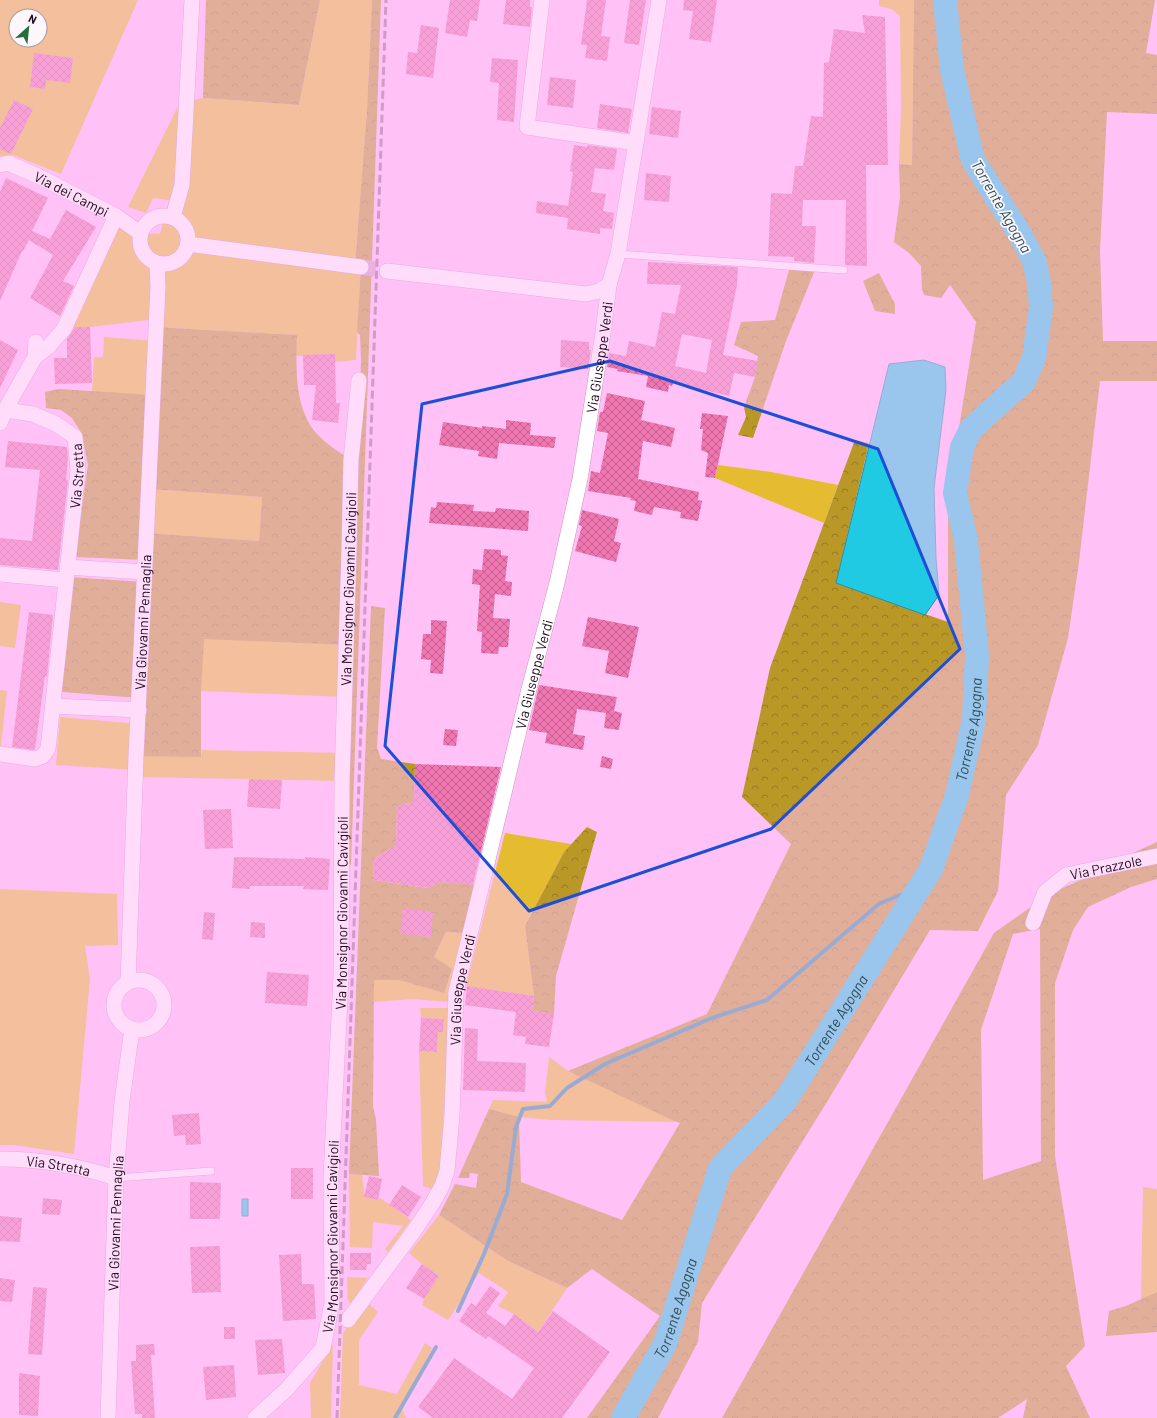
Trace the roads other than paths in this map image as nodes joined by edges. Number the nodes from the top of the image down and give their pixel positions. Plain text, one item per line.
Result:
1 (192, 0) edge
2 (542, 0) edge
3 (659, 0) edge
4 (636, 143) junction
5 (4, 164) edge
6 (116, 216) junction
7 (173, 217) junction
8 (140, 234) junction
9 (188, 244) junction
10 (618, 254) junction
11 (157, 263) junction
12 (358, 266) tunnel mouth
13 (844, 270) dead end
14 (387, 271) tunnel mouth
15 (609, 285) junction
16 (359, 380) dead end
17 (3, 416) edge
18 (145, 572) junction
19 (66, 573) junction
20 (0, 574) edge
21 (53, 706) junction
22 (139, 710) junction
23 (0, 754) edge
24 (1157, 856) edge
25 (1033, 923) dead end
26 (128, 982) junction
27 (132, 1029) junction
28 (0, 1159) edge
29 (211, 1171) dead end
30 (116, 1178) junction
31 (348, 1320) dead end
32 (108, 1418) edge
33 (255, 1418) edge

1 - 7 street
2 - 4 street
3 - 4 street, Via Giuseppe Verdi
4 - 10 street, Via Giuseppe Verdi
5 - 6 street, Via dei Campi
6 - 8 street, Via dei Campi
6 - 17 street, Via Stretta
7 - 8 street
7 - 9 street
8 - 11 street
9 - 11 street
9 - 12 street
10 - 13 lane
10 - 15 street, Via Giuseppe Verdi
11 - 18 street, Via Giovanni Pennaglia
14 - 15 street
15 - 31 street, Via Giuseppe Verdi
16 - 33 street, Via Monsignor Giovanni Cavigioli
17 - 19 street, Via Stretta
18 - 19 street
18 - 22 street, Via Giovanni Pennaglia
19 - 20 street
19 - 21 street, Via Stretta
21 - 22 street
21 - 23 street, Via Stretta
22 - 26 street, Via Giovanni Pennaglia
24 - 25 street, Via Prazzole
26 - 27 street
26 - 27 street
27 - 30 street, Via Giovanni Pennaglia
28 - 30 street, Via Stretta
29 - 30 lane
30 - 32 street, Via Giovanni Pennaglia

